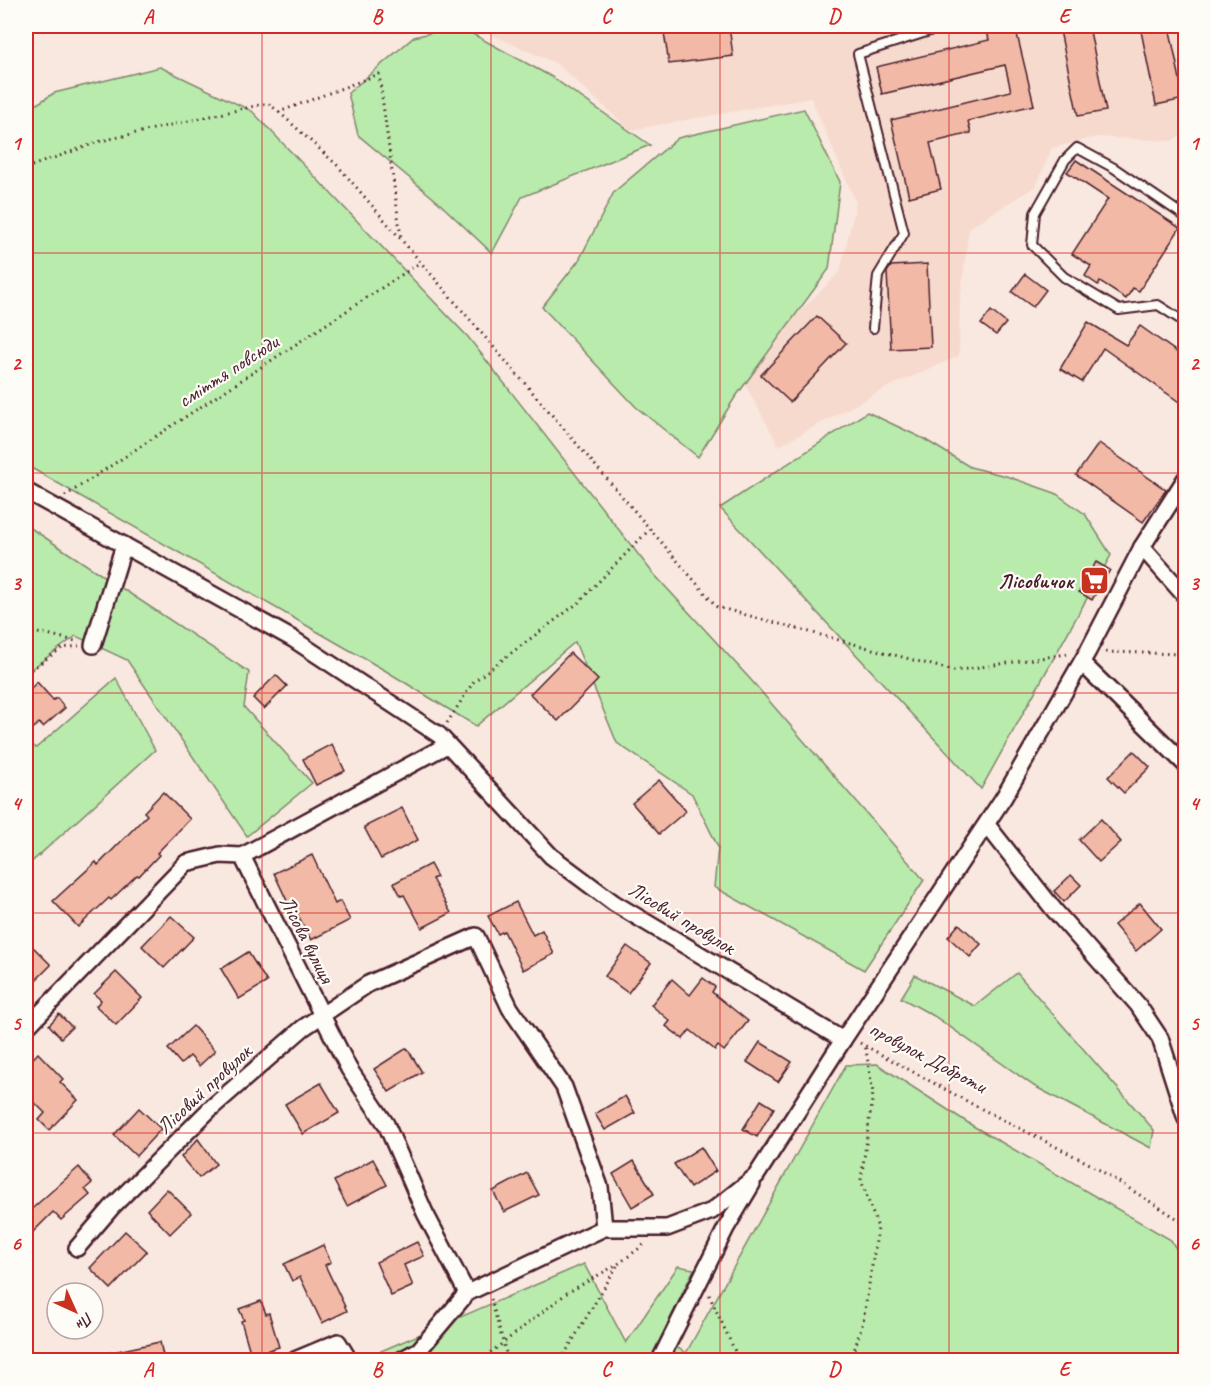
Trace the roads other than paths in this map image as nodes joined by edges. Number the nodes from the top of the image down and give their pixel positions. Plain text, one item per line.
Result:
1 (945, 26) edge
2 (1185, 217) edge
3 (1185, 323) edge
4 (873, 328) dead end
5 (1185, 478) edge
6 (26, 491) edge
7 (124, 545) junction
8 (1142, 547) junction
9 (1185, 597) edge
10 (93, 645) road end
11 (1085, 657) junction
12 (443, 740) junction
13 (1185, 765) edge
14 (987, 825) junction
15 (242, 856) junction
16 (322, 1015) junction
17 (26, 1028) edge
18 (843, 1040) junction
19 (1185, 1119) edge
20 (756, 1176) junction
21 (604, 1228) junction
22 (77, 1248) dead end
23 (467, 1293) junction
24 (295, 1360) edge
25 (349, 1360) edge
26 (401, 1360) edge
27 (660, 1360) edge

1 - 4 lane
2 - 3 lane
5 - 8 street, провулок Доброти
6 - 7 street, Лісовий провулок
7 - 10 street
7 - 12 street, Лісовий провулок
8 - 9 street
8 - 11 street, провулок Доброти
11 - 13 street
11 - 14 street, провулок Доброти
12 - 15 street
12 - 18 street, Лісовий провулок
14 - 18 street, провулок Доброти
14 - 19 street
15 - 16 street, Лісова вулиця
15 - 17 street
16 - 21 street, Лісовий провулок
16 - 22 street, Лісовий провулок
16 - 23 street, Лісова вулиця
18 - 20 street
20 - 21 street
20 - 27 street
21 - 23 street
23 - 26 street
24 - 25 street

